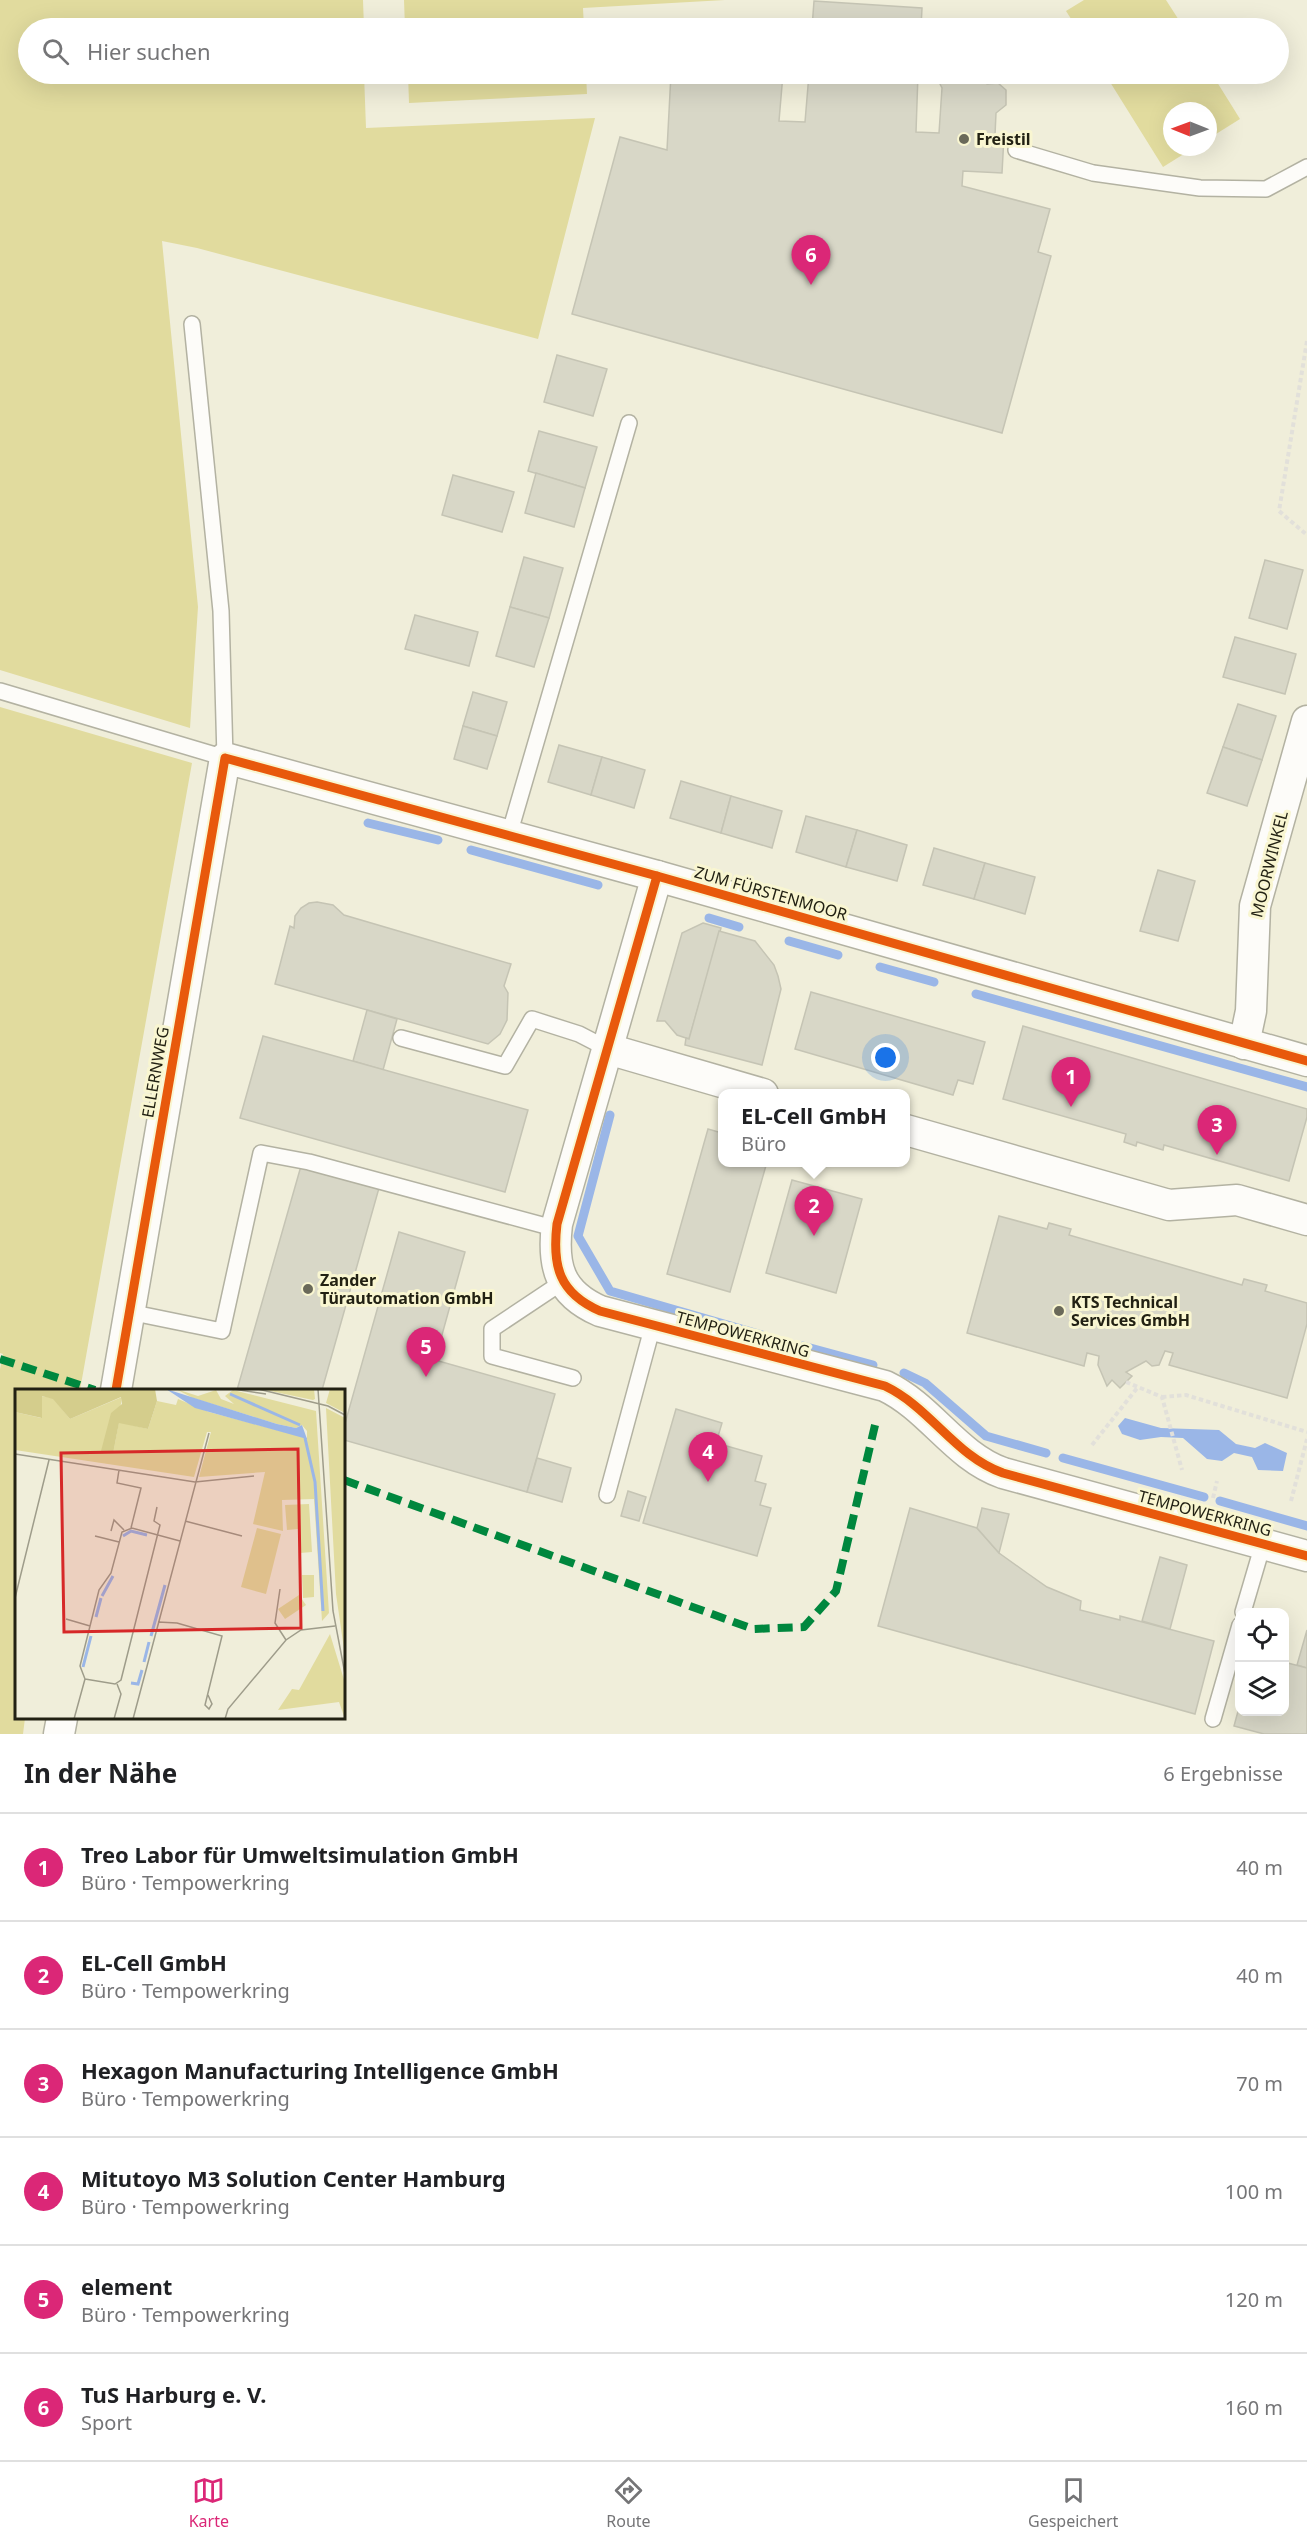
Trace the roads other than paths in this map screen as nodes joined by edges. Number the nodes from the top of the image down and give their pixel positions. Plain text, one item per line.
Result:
1 (1016, 150) dead end
2 (1307, 167) edge
3 (192, 324) dead end
4 (629, 423) dead end
5 (0, 692) edge
6 (1307, 721) edge
7 (225, 758) junction
8 (509, 835) junction
9 (657, 876) junction
10 (401, 1038) dead end
11 (1244, 1044) junction
12 (608, 1049) junction
13 (1307, 1061) edge
14 (746, 1089) edge
15 (910, 1131) edge
16 (1307, 1220) edge
17 (557, 1229) junction
18 (564, 1281) junction
19 (129, 1312) junction
20 (653, 1325) junction
21 (573, 1378) dead end
22 (116, 1389) edge
23 (607, 1495) dead end
24 (1263, 1544) junction
25 (1307, 1557) edge
26 (1244, 1608) edge
27 (1235, 1639) edge
28 (62, 1719) edge
29 (1213, 1719) dead end
30 (59, 1734) edge

1 - 2 lane
3 - 7 lane
4 - 8 lane
5 - 7 lane
6 - 11 street, MOORWINKEL
7 - 8 street, ZUM FÜRSTENMOOR
7 - 19 street, ELLERNWEG
8 - 9 street, ZUM FÜRSTENMOOR
9 - 11 street, ZUM FÜRSTENMOOR
9 - 12 street, TEMPOWERKRING
10 - 12 lane
11 - 13 street, ZUM FÜRSTENMOOR
12 - 14 street
12 - 17 street, TEMPOWERKRING
15 - 16 street
17 - 18 street, TEMPOWERKRING
17 - 19 lane
18 - 20 street, TEMPOWERKRING
18 - 21 lane
19 - 22 street, ELLERNWEG
20 - 23 lane
20 - 24 street, TEMPOWERKRING
24 - 25 street, TEMPOWERKRING
24 - 26 lane
27 - 29 lane
28 - 30 street

